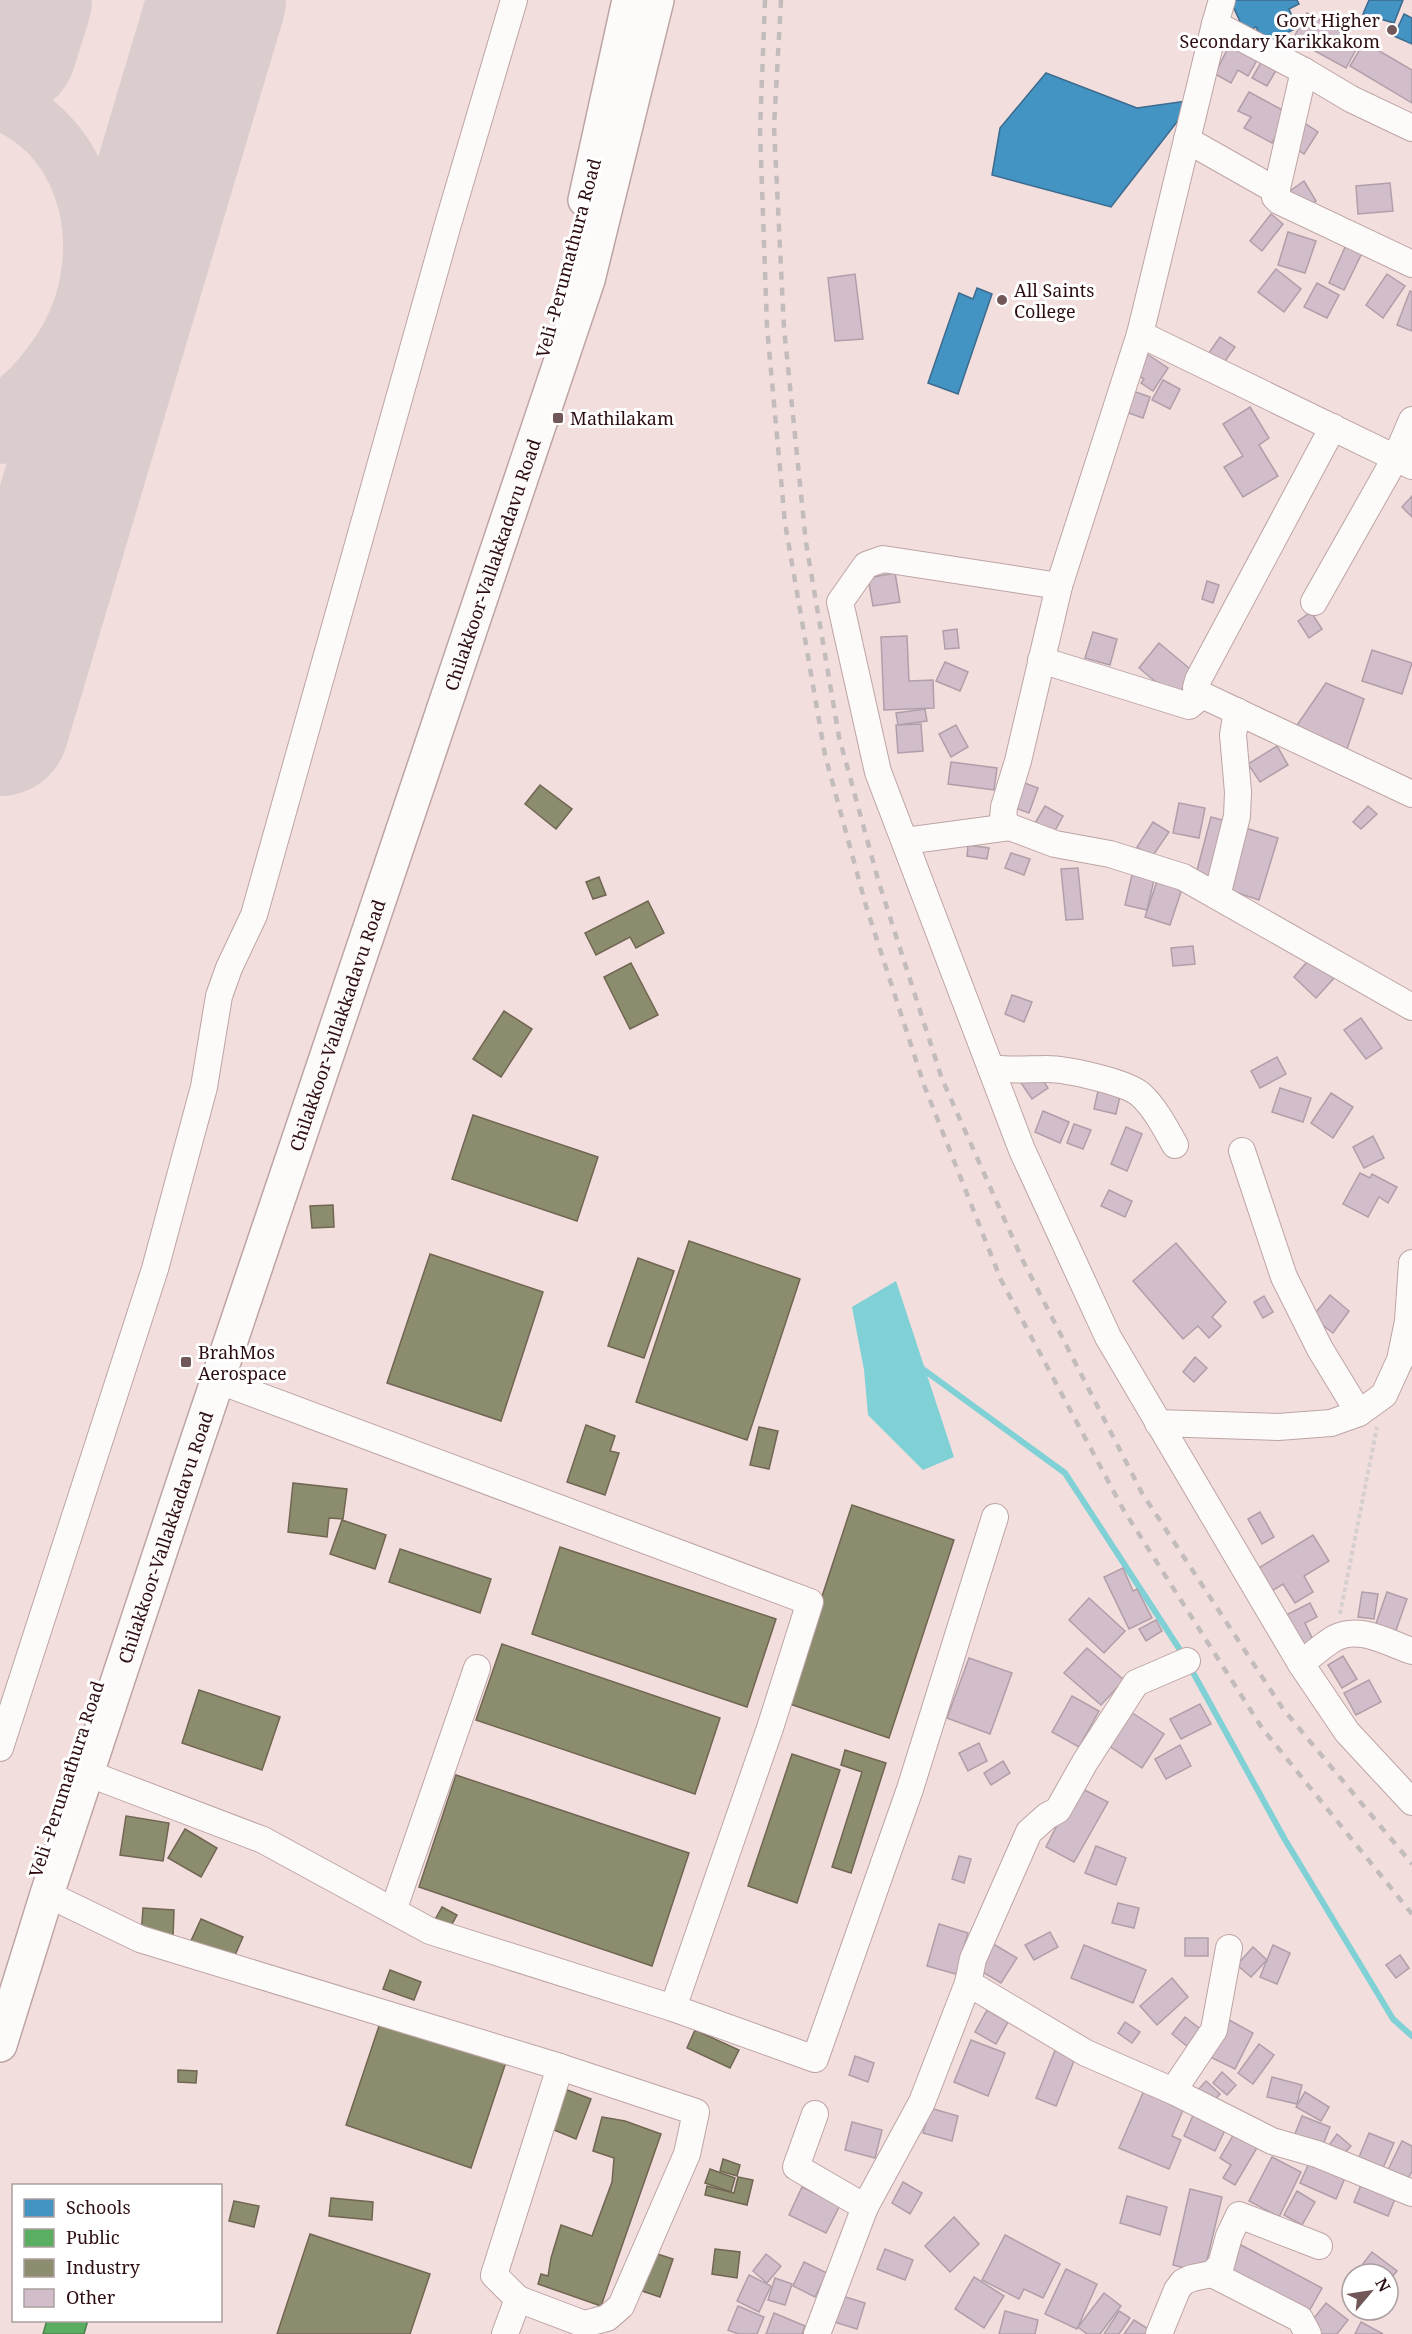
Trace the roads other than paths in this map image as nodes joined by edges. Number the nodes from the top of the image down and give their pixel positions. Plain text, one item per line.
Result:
1 (514, 0) edge
2 (629, 0) edge
3 (657, 0) edge
4 (1219, 12) edge
5 (1304, 71) junction
6 (1412, 128) edge
7 (1187, 140) junction
8 (1277, 191) junction
9 (1412, 264) edge
10 (1140, 334) junction
11 (1412, 420) edge
12 (1333, 427) junction
13 (1404, 462) edge
14 (1059, 586) junction
15 (1314, 602) dead end
16 (1041, 660) junction
17 (1202, 695) junction
18 (1237, 711) junction
19 (1412, 794) edge
20 (1010, 827) junction
21 (905, 841) junction
22 (1217, 896) junction
23 (1412, 1007) edge
24 (991, 1068) junction
25 (1174, 1144) dead end
26 (1242, 1151) dead end
27 (1412, 1263) edge
28 (1410, 1322) edge
29 (217, 1380) junction
30 (1359, 1413) junction
31 (1158, 1423) junction
32 (995, 1517) dead end
33 (1412, 1651) edge
34 (1187, 1661) dead end
35 (1301, 1664) junction
36 (477, 1668) dead end
37 (0, 1748) edge
38 (87, 1773) junction
39 (1412, 1802) edge
40 (47, 1894) junction
41 (393, 1911) junction
42 (1228, 1948) dead end
43 (0, 1980) edge
44 (968, 1983) junction
45 (673, 2008) junction
46 (0, 2045) edge
47 (561, 2067) junction
48 (1173, 2091) junction
49 (816, 2114) dead end
50 (1412, 2193) edge
51 (865, 2207) junction
52 (1319, 2246) dead end
53 (1212, 2274) junction
54 (518, 2299) junction
55 (505, 2334) edge
56 (817, 2334) edge
57 (1160, 2334) edge
58 (1308, 2334) edge

1 - 37 street
2 - 43 main road, Veli -Perumathura Road
3 - 29 main road, Chilakkoor-Vallakkadavu Road
4 - 5 street
4 - 7 street
5 - 6 street
5 - 8 street
7 - 8 street
7 - 10 street
8 - 9 street
10 - 12 street
10 - 14 street
11 - 13 street
12 - 13 street
12 - 17 street
13 - 15 street
14 - 16 street
14 - 21 street
16 - 17 street
16 - 20 street
17 - 18 street
18 - 19 street
18 - 22 street
20 - 21 street
20 - 22 street
21 - 24 street
22 - 23 street
24 - 25 street
24 - 31 street
26 - 30 street
27 - 28 street
28 - 30 street
29 - 38 main road, Chilakkoor-Vallakkadavu Road
29 - 45 street
30 - 31 street
31 - 35 street
32 - 45 street
33 - 35 street
34 - 44 street
35 - 39 street
36 - 41 street
38 - 40 main road, Chilakkoor-Vallakkadavu Road
38 - 41 street
40 - 46 main road, Chilakkoor-Vallakkadavu Road
40 - 47 street
41 - 45 street
42 - 48 street
44 - 48 street
44 - 51 street
47 - 54 street
47 - 54 street
48 - 50 street
49 - 51 street
51 - 56 street
52 - 53 street
53 - 57 street
53 - 58 street
54 - 55 street

